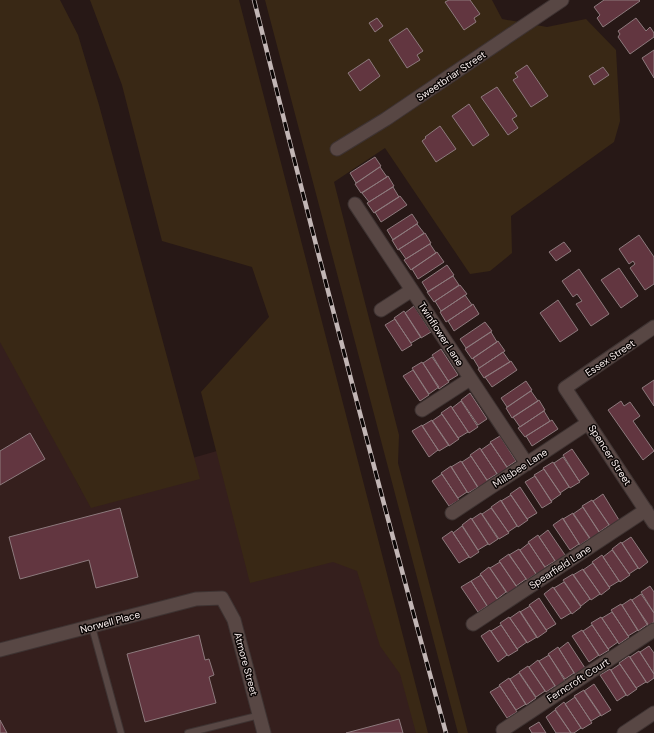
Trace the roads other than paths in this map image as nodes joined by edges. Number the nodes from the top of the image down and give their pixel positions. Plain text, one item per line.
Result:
1 (562, 0) edge
2 (338, 149) dead end
3 (355, 204) dead end
4 (412, 290) junction
5 (381, 310) dead end
6 (654, 327) edge
7 (470, 379) junction
8 (565, 388) joint
9 (422, 410) dead end
10 (588, 423) junction
11 (526, 464) junction
12 (646, 510) junction
13 (452, 513) dead end
14 (654, 523) edge
15 (222, 598) joint
16 (473, 624) dead end
17 (92, 627) junction
18 (654, 630) edge
19 (1, 647) edge
20 (654, 713) edge
21 (260, 715) junction
22 (503, 730) dead end
23 (121, 733) edge
24 (188, 733) edge
25 (264, 733) edge
26 (624, 733) edge

1 - 2 street, Sweetbriar Street
3 - 4 street, Twinflower Lane
4 - 5 street
4 - 7 street, Twinflower Lane
6 - 8 street, Essex Street
7 - 9 street
7 - 11 street, Twinflower Lane
8 - 10 street, Spencer Street
10 - 11 street, Millsbee Lane
10 - 12 street, Spencer Street
11 - 13 street, Millsbee Lane
12 - 14 street, Spencer Street
12 - 16 street, Spearfield Lane
15 - 17 street, Norwell Place
15 - 21 street, Atmore Street
17 - 19 street, Norwell Place
17 - 23 lane
18 - 22 street, Ferncroft Court
20 - 26 street
21 - 24 lane
21 - 25 street, Atmore Street

